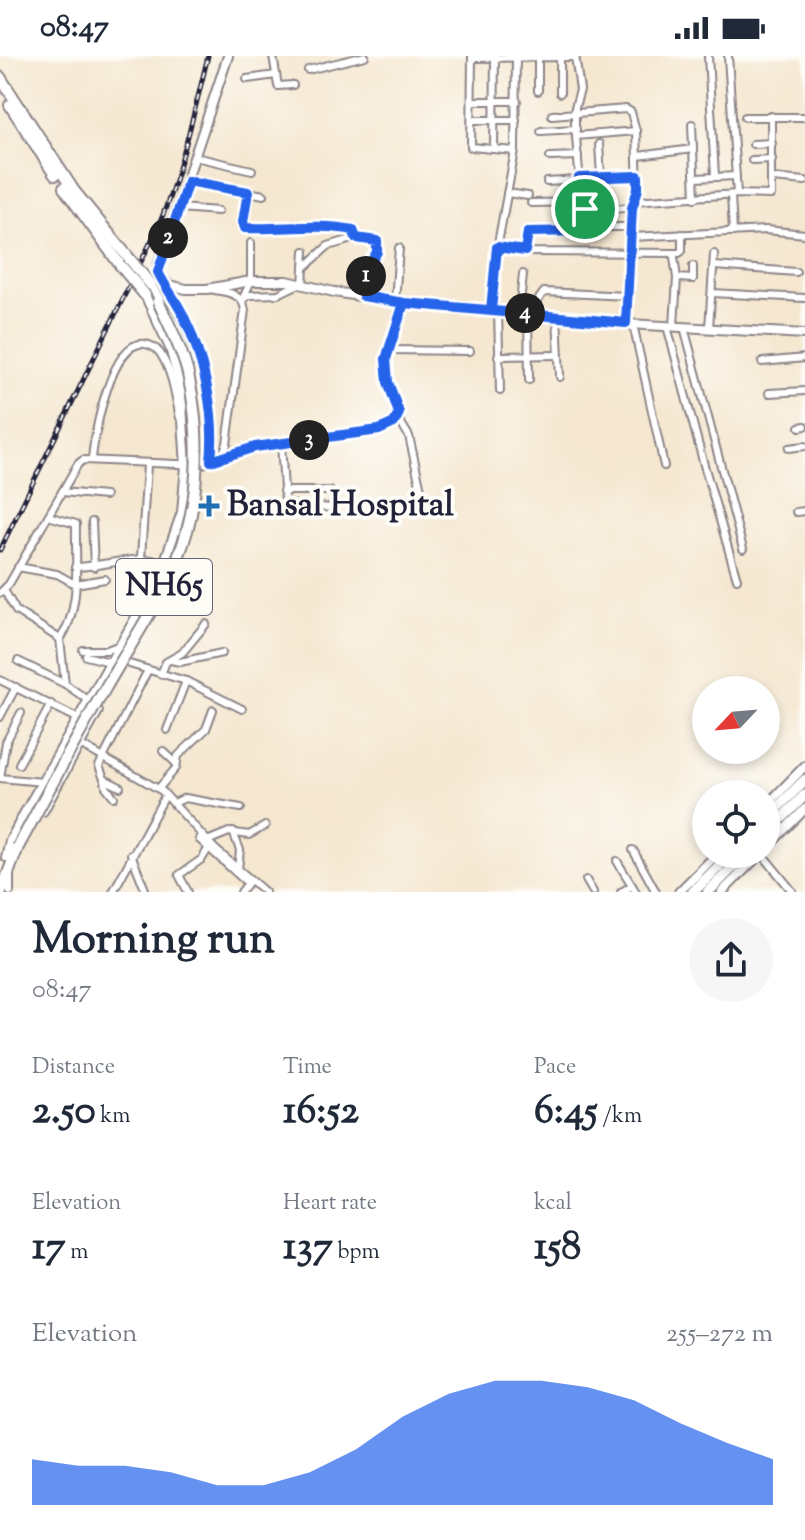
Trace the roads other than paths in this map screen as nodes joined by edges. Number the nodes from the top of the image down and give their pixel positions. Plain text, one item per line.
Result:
1 (228, 56) edge
2 (273, 56) edge
3 (364, 56) edge
4 (560, 56) edge
5 (576, 56) edge
6 (708, 56) edge
7 (728, 56) edge
8 (472, 57) edge
9 (495, 57) edge
10 (516, 57) edge
11 (538, 57) edge
12 (308, 70) dead end
13 (276, 75) junction
14 (0, 77) edge
15 (247, 79) dead end
16 (293, 85) dead end
17 (0, 89) edge
18 (538, 91) dead end
19 (560, 93) dead end
20 (472, 101) junction
21 (494, 101) junction
22 (517, 101) junction
23 (575, 114) junction
24 (552, 115) dead end
25 (771, 116) junction
26 (745, 117) dead end
27 (803, 117) edge
28 (472, 120) junction
29 (494, 120) junction
30 (516, 120) junction
31 (692, 124) dead end
32 (541, 131) dead end
33 (636, 131) junction
34 (576, 132) junction
35 (772, 143) junction
36 (599, 144) dead end
37 (753, 144) dead end
38 (494, 149) junction
39 (693, 149) junction
40 (515, 151) junction
41 (578, 156) junction
42 (638, 156) junction
43 (195, 157) junction
44 (550, 157) dead end
45 (772, 159) junction
46 (752, 160) dead end
47 (252, 170) dead end
48 (638, 176) junction
49 (717, 176) junction
50 (736, 176) junction
51 (601, 177) junction
52 (579, 178) junction
53 (695, 178) junction
54 (772, 178) junction
55 (188, 181) junction
56 (805, 181) edge
57 (547, 182) dead end
58 (248, 192) junction
59 (507, 193) junction
60 (264, 195) dead end
61 (734, 195) junction
62 (720, 196) junction
63 (695, 198) junction
64 (633, 204) junction
65 (585, 206) junction
66 (179, 208) junction
67 (218, 211) dead end
68 (605, 227) dead end
69 (632, 227) junction
70 (733, 232) junction
71 (715, 233) junction
72 (682, 234) junction
73 (805, 234) edge
74 (632, 237) junction
75 (356, 238) junction
76 (715, 241) dead end
77 (251, 243) dead end
78 (497, 247) junction
79 (399, 248) dead end
80 (305, 251) dead end
81 (525, 251) junction
82 (631, 253) junction
83 (714, 254) dead end
84 (674, 257) dead end
85 (124, 262) junction
86 (693, 266) dead end
87 (714, 266) junction
88 (304, 268) junction
89 (796, 272) dead end
90 (523, 274) dead end
91 (677, 278) junction
92 (251, 281) junction
93 (164, 282) junction
94 (301, 284) junction
95 (207, 289) junction
96 (148, 290) junction
97 (712, 293) junction
98 (363, 296) junction
99 (628, 296) junction
100 (805, 298) edge
101 (242, 300) junction
102 (399, 302) junction
103 (495, 310) junction
104 (528, 313) junction
105 (557, 316) junction
106 (630, 324) junction
107 (675, 327) junction
108 (709, 328) junction
109 (805, 334) edge
110 (389, 350) junction
111 (470, 351) dead end
112 (529, 355) junction
113 (558, 355) junction
114 (498, 356) junction
115 (805, 358) edge
116 (762, 362) dead end
117 (560, 377) dead end
118 (529, 380) dead end
119 (500, 391) dead end
120 (805, 391) edge
121 (769, 393) dead end
122 (398, 418) junction
123 (185, 437) junction
124 (281, 444) junction
125 (805, 446) edge
126 (789, 448) dead end
127 (221, 457) junction
128 (92, 459) junction
129 (211, 461) junction
130 (147, 465) junction
131 (200, 465) junction
132 (186, 466) junction
133 (664, 466) dead end
134 (421, 490) dead end
135 (283, 491) junction
136 (330, 491) dead end
137 (62, 492) junction
138 (105, 496) dead end
139 (331, 508) dead end
140 (805, 511) edge
141 (796, 512) dead end
142 (48, 516) junction
143 (92, 522) dead end
144 (743, 549) dead end
145 (141, 558) junction
146 (165, 563) junction
147 (18, 567) junction
148 (75, 567) junction
149 (94, 567) junction
150 (105, 579) dead end
151 (737, 579) dead end
152 (75, 584) junction
153 (119, 588) dead end
154 (2, 591) edge
155 (146, 599) junction
156 (206, 624) dead end
157 (60, 639) junction
158 (120, 645) junction
159 (222, 653) dead end
160 (171, 660) junction
161 (18, 661) dead end
162 (110, 662) junction
163 (126, 663) junction
164 (148, 670) junction
165 (161, 674) junction
166 (0, 680) edge
167 (186, 681) junction
168 (65, 684) junction
169 (16, 687) junction
170 (88, 700) junction
171 (51, 704) junction
172 (242, 709) dead end
173 (213, 710) dead end
174 (21, 713) dead end
175 (0, 717) edge
176 (77, 718) junction
177 (167, 730) dead end
178 (66, 738) junction
179 (80, 744) junction
180 (163, 751) dead end
181 (102, 757) junction
182 (176, 763) junction
183 (19, 764) dead end
184 (805, 766) edge
185 (0, 778) edge
186 (105, 780) junction
187 (805, 780) edge
188 (43, 782) junction
189 (156, 786) junction
190 (120, 787) dead end
191 (780, 792) edge
192 (805, 795) edge
193 (165, 796) junction
194 (114, 797) dead end
195 (174, 803) junction
196 (780, 805) edge
197 (241, 808) dead end
198 (805, 809) edge
199 (780, 820) edge
200 (265, 826) dead end
201 (233, 832) junction
202 (780, 834) edge
203 (208, 845) junction
204 (633, 850) dead end
205 (131, 854) junction
206 (617, 861) dead end
207 (7, 865) edge
208 (703, 868) edge
209 (717, 868) edge
210 (732, 868) edge
211 (747, 868) edge
212 (773, 868) edge
213 (238, 869) junction
214 (586, 880) dead end
215 (248, 883) junction
216 (634, 889) edge
217 (1, 892) edge
218 (10, 892) edge
219 (113, 892) edge
220 (146, 892) edge
221 (188, 892) edge
222 (241, 892) edge
223 (262, 892) edge
224 (593, 892) edge
225 (621, 892) edge
226 (656, 892) edge
227 (679, 892) edge
228 (693, 892) edge
229 (708, 892) edge
230 (722, 892) edge
231 (793, 892) edge

1 - 43 main road
2 - 13 street
3 - 12 street
4 - 5 street
4 - 11 street
4 - 19 street
5 - 23 street
6 - 49 street
7 - 50 street
8 - 9 street
8 - 20 street
9 - 10 street
9 - 21 street
10 - 11 street
10 - 22 street
11 - 18 street
13 - 15 street
13 - 16 street
14 - 85 highway, NH65
17 - 85 highway
20 - 21 street
20 - 28 street
21 - 22 street
21 - 29 street
22 - 30 street
23 - 24 street
23 - 33 street
23 - 34 street
25 - 26 street
25 - 27 street
25 - 35 street
28 - 29 street
28 - 38 street
29 - 30 street
29 - 38 street
30 - 40 street
31 - 39 street
32 - 34 street
33 - 34 street
33 - 42 street
34 - 41 street
35 - 37 street
35 - 45 street
36 - 51 street
38 - 40 street
39 - 42 street
39 - 53 street
40 - 59 street
41 - 44 street
41 - 52 street
42 - 48 street
43 - 47 street
43 - 55 main road
45 - 46 street
45 - 54 street
48 - 51 street
48 - 64 street
49 - 50 street
49 - 53 street
49 - 62 street
50 - 61 street
51 - 52 street
52 - 57 street
52 - 65 street
53 - 63 street
54 - 56 street
54 - 61 street
55 - 58 street
55 - 66 main road
58 - 60 street
58 - 75 street
59 - 65 street
59 - 78 street
61 - 62 street
61 - 70 street
62 - 63 street
63 - 64 street
64 - 65 street
64 - 69 street
65 - 81 street
66 - 67 street
66 - 93 main road
68 - 69 street
69 - 74 street
70 - 71 street
70 - 73 street
71 - 72 street
71 - 76 street
72 - 74 street
72 - 82 street
74 - 82 street
75 - 88 street
75 - 98 street
77 - 92 street
78 - 81 street
78 - 103 street
79 - 102 street
80 - 88 street
81 - 82 street
82 - 99 street
83 - 87 street
84 - 91 street
85 - 96 highway, NH65, bridge
86 - 91 street
87 - 89 street
87 - 97 street
88 - 94 street
90 - 104 street
91 - 107 street
92 - 94 main road
92 - 95 main road
92 - 101 street
93 - 95 main road
93 - 129 street
94 - 98 main road
94 - 101 street
95 - 101 street
96 - 123 main road
96 - 131 main road
96 - 207 highway, NH65, bridge
97 - 100 street
97 - 108 street
98 - 102 main road
99 - 104 street
99 - 106 street
101 - 127 street
102 - 103 main road
102 - 110 street
103 - 104 main road
103 - 114 street
104 - 105 main road
104 - 112 street
105 - 106 main road
105 - 113 street
106 - 107 main road
106 - 133 street
107 - 108 main road
107 - 144 street
107 - 151 street
108 - 109 main road
110 - 111 street
110 - 122 street
112 - 113 street
112 - 114 street
112 - 118 street
113 - 117 street
114 - 119 street
115 - 116 street
120 - 121 street
122 - 124 street
122 - 134 street
123 - 128 street
123 - 132 main road
124 - 127 street
124 - 135 street
125 - 126 street
127 - 129 street
128 - 130 street
128 - 137 street
129 - 131 street
130 - 132 street
130 - 145 street
131 - 132 street
131 - 163 main road
132 - 146 main road
135 - 136 street
135 - 139 street
137 - 138 street
137 - 142 street
140 - 141 street
142 - 147 street
142 - 148 street
143 - 149 street
145 - 146 street
145 - 149 street
146 - 155 main road
147 - 152 street
147 - 154 street
148 - 149 street
148 - 152 street
150 - 152 street
152 - 157 street
153 - 155 street
154 - 157 street
155 - 158 main road
156 - 160 street
157 - 168 street
158 - 162 main road
158 - 162 street
159 - 160 street
160 - 165 street
161 - 168 street
162 - 170 main road
163 - 164 street
163 - 179 main road
164 - 165 street
164 - 181 street
165 - 167 street
166 - 169 street
167 - 172 street
167 - 177 street
168 - 170 street
169 - 171 street
169 - 175 street
170 - 176 main road
171 - 176 street
171 - 183 street
173 - 182 street
174 - 185 street
176 - 178 main road
178 - 179 street
178 - 188 main road
179 - 181 street
179 - 207 main road
180 - 182 street
181 - 186 street
181 - 189 street
182 - 189 street
184 - 191 main road
185 - 188 street
186 - 190 street
186 - 194 street
187 - 196 highway
188 - 207 main road
189 - 193 street
189 - 195 street
192 - 199 highway
193 - 203 street
193 - 205 street
195 - 197 street
195 - 203 street
198 - 202 main road
200 - 201 street
201 - 203 street
201 - 213 street
203 - 213 street
203 - 215 street
203 - 221 street
204 - 226 street
205 - 219 street
205 - 220 street
206 - 216 street
207 - 217 highway, NH65
207 - 218 street
208 - 227 main road
209 - 228 highway
210 - 229 highway
211 - 230 main road
212 - 231 street
213 - 223 street
214 - 224 street
215 - 222 street
215 - 223 street
216 - 225 street

